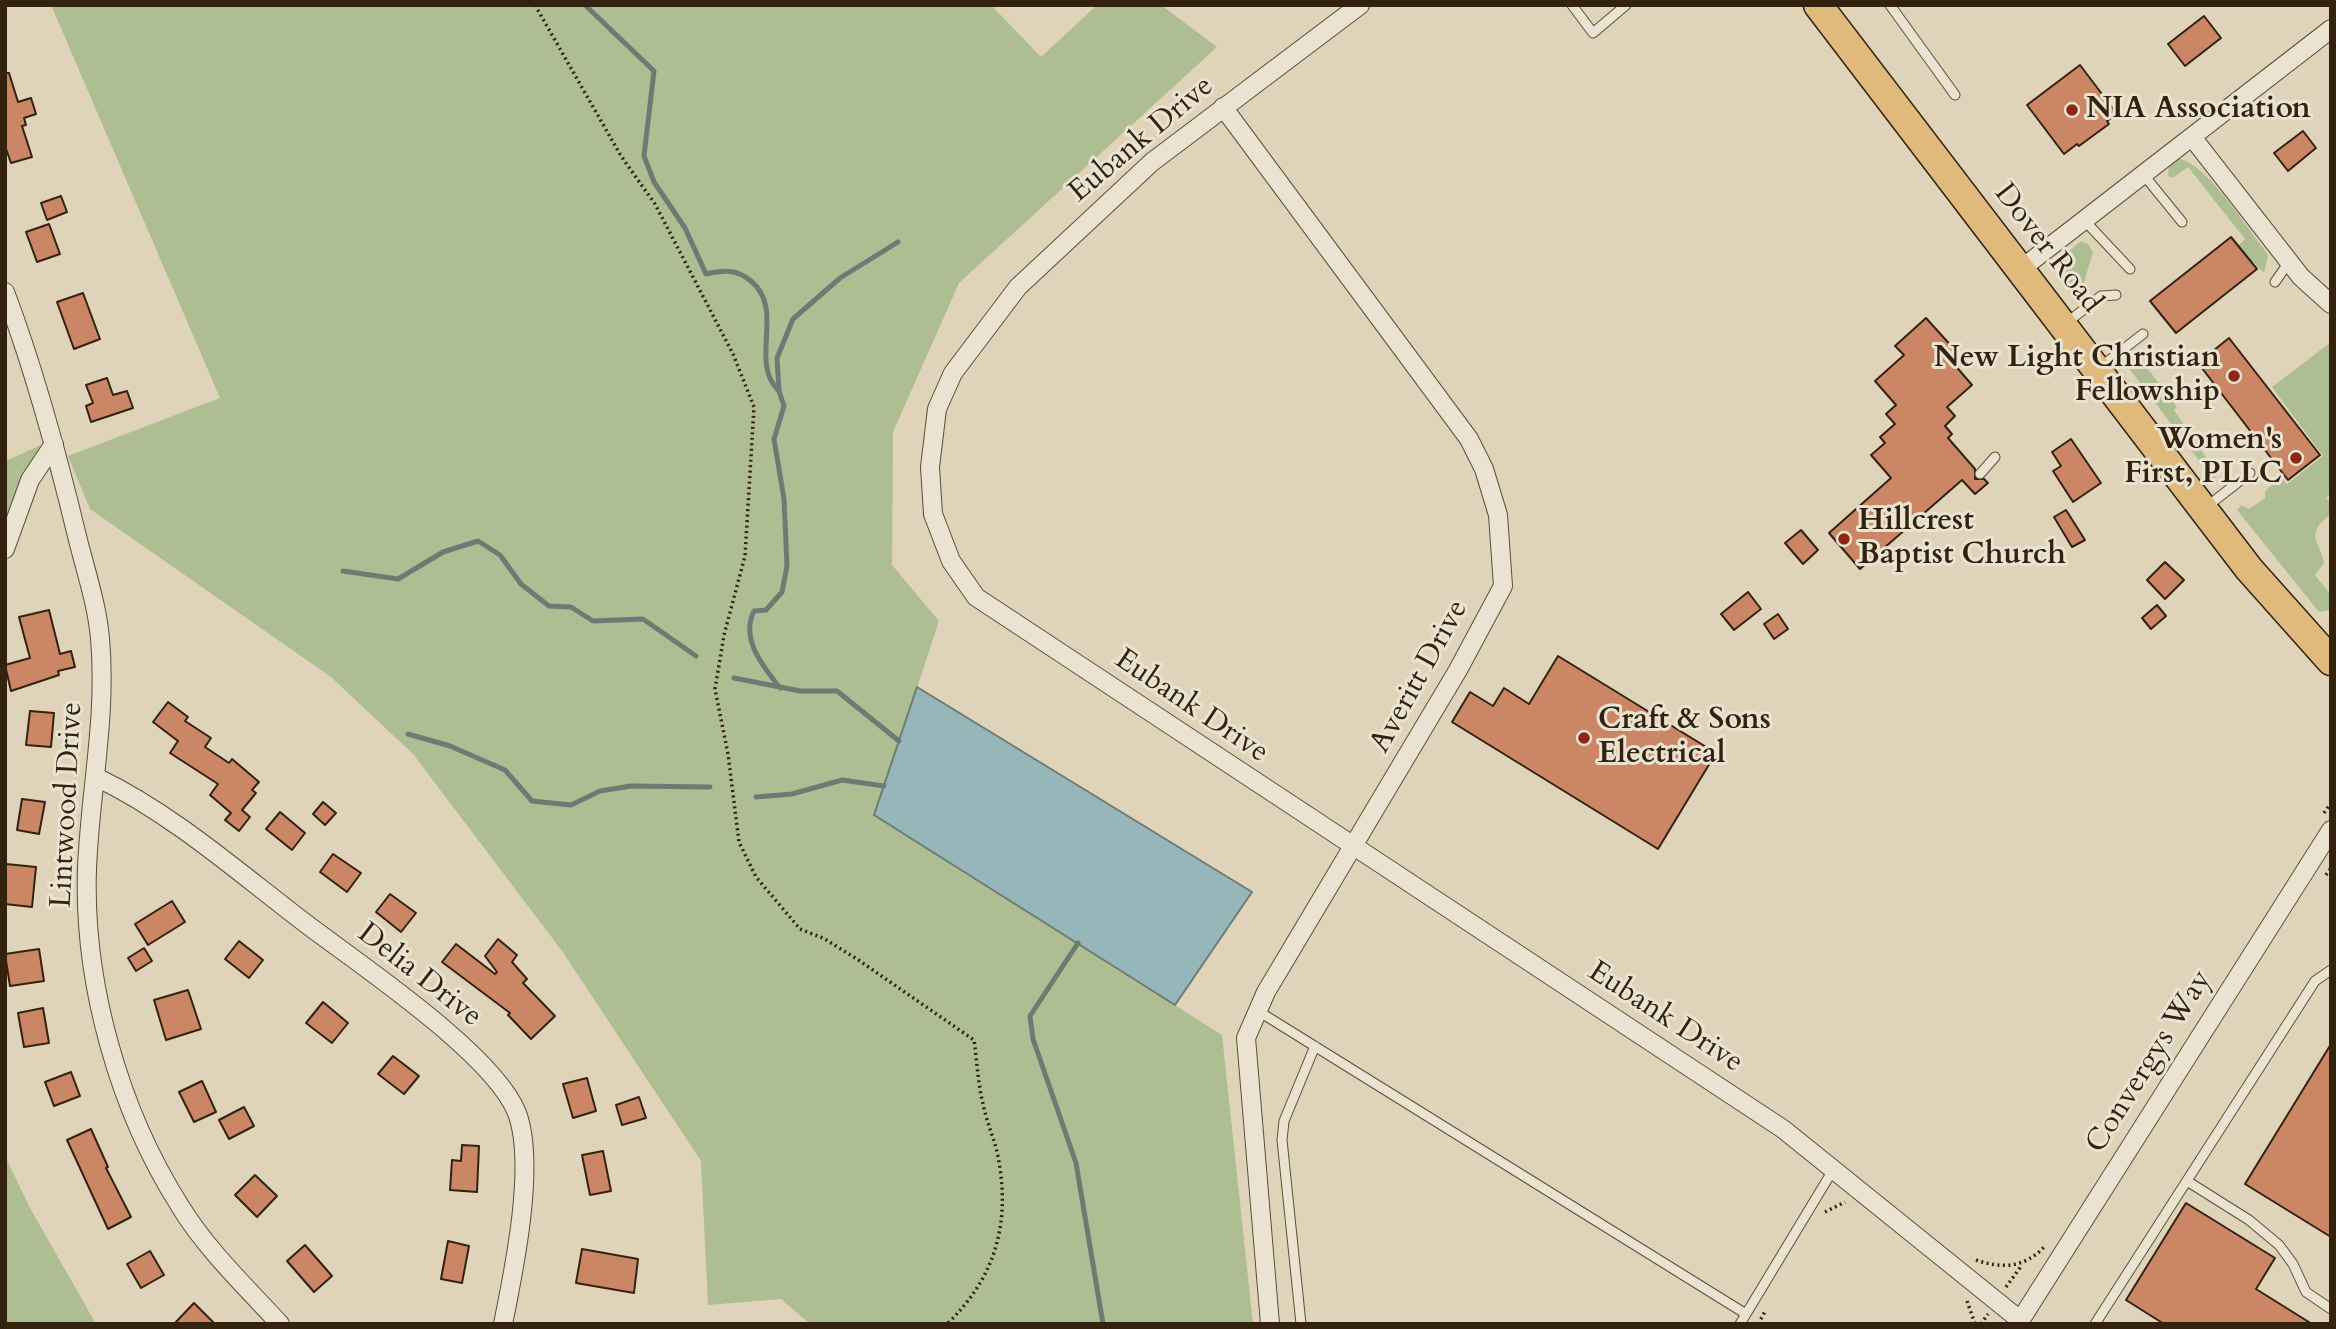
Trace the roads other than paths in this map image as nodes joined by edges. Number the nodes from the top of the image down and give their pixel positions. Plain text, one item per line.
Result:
1 (1360, 5) edge
2 (1572, 5) edge
3 (1626, 5) edge
4 (1818, 5) edge
5 (1890, 5) edge
6 (2331, 29) edge
7 (1955, 95) dead end
8 (1223, 107) junction
9 (2192, 137) junction
10 (2143, 174) junction
11 (2084, 220) junction
12 (2182, 222) dead end
13 (2289, 262) junction
14 (2021, 269) junction
15 (2130, 269) dead end
16 (2275, 282) dead end
17 (5, 292) edge
18 (2116, 296) dead end
19 (2331, 304) edge
20 (2064, 326) junction
21 (2143, 334) dead end
22 (2097, 369) junction
23 (54, 444) junction
24 (1995, 457) dead end
25 (2250, 473) dead end
26 (1980, 474) dead end
27 (2203, 509) junction
28 (5, 550) edge
29 (2323, 648) edge
30 (96, 777) junction
31 (2327, 822) edge
32 (1353, 849) junction
33 (2331, 970) edge
34 (1258, 1011) junction
35 (1315, 1046) junction
36 (1828, 1178) junction
37 (2187, 1181) junction
38 (2331, 1309) edge
39 (1746, 1314) junction
40 (2019, 1322) edge
41 (280, 1324) edge
42 (503, 1324) edge
43 (1270, 1324) edge
44 (1301, 1324) edge
45 (1740, 1324) edge
46 (2095, 1324) edge

1 - 8 street, Eubank Drive
2 - 3 lane
4 - 14 main road, Dover Road
5 - 7 lane
6 - 9 street
8 - 32 street, Averitt Drive
8 - 32 street, Eubank Drive
9 - 10 street
9 - 13 street
10 - 11 street
10 - 12 lane
11 - 14 street
11 - 15 lane
13 - 16 lane
13 - 19 street
14 - 20 main road, Dover Road
17 - 23 street, Lintwood Drive
18 - 20 lane
20 - 22 main road, Dover Road
21 - 22 lane
22 - 27 main road, Dover Road
23 - 28 street
23 - 30 street, Lintwood Drive
24 - 26 lane
25 - 27 lane
27 - 29 main road, Dover Road
30 - 41 street, Lintwood Drive
30 - 42 street, Delia Drive
31 - 40 street, Convergys Way
32 - 34 street, Averitt Drive
32 - 36 street, Eubank Drive
33 - 37 lane
34 - 35 lane
34 - 43 street, Averitt Drive
35 - 39 lane
35 - 44 lane
36 - 39 lane
36 - 40 street, Eubank Drive
37 - 38 lane
37 - 46 lane
39 - 45 lane

